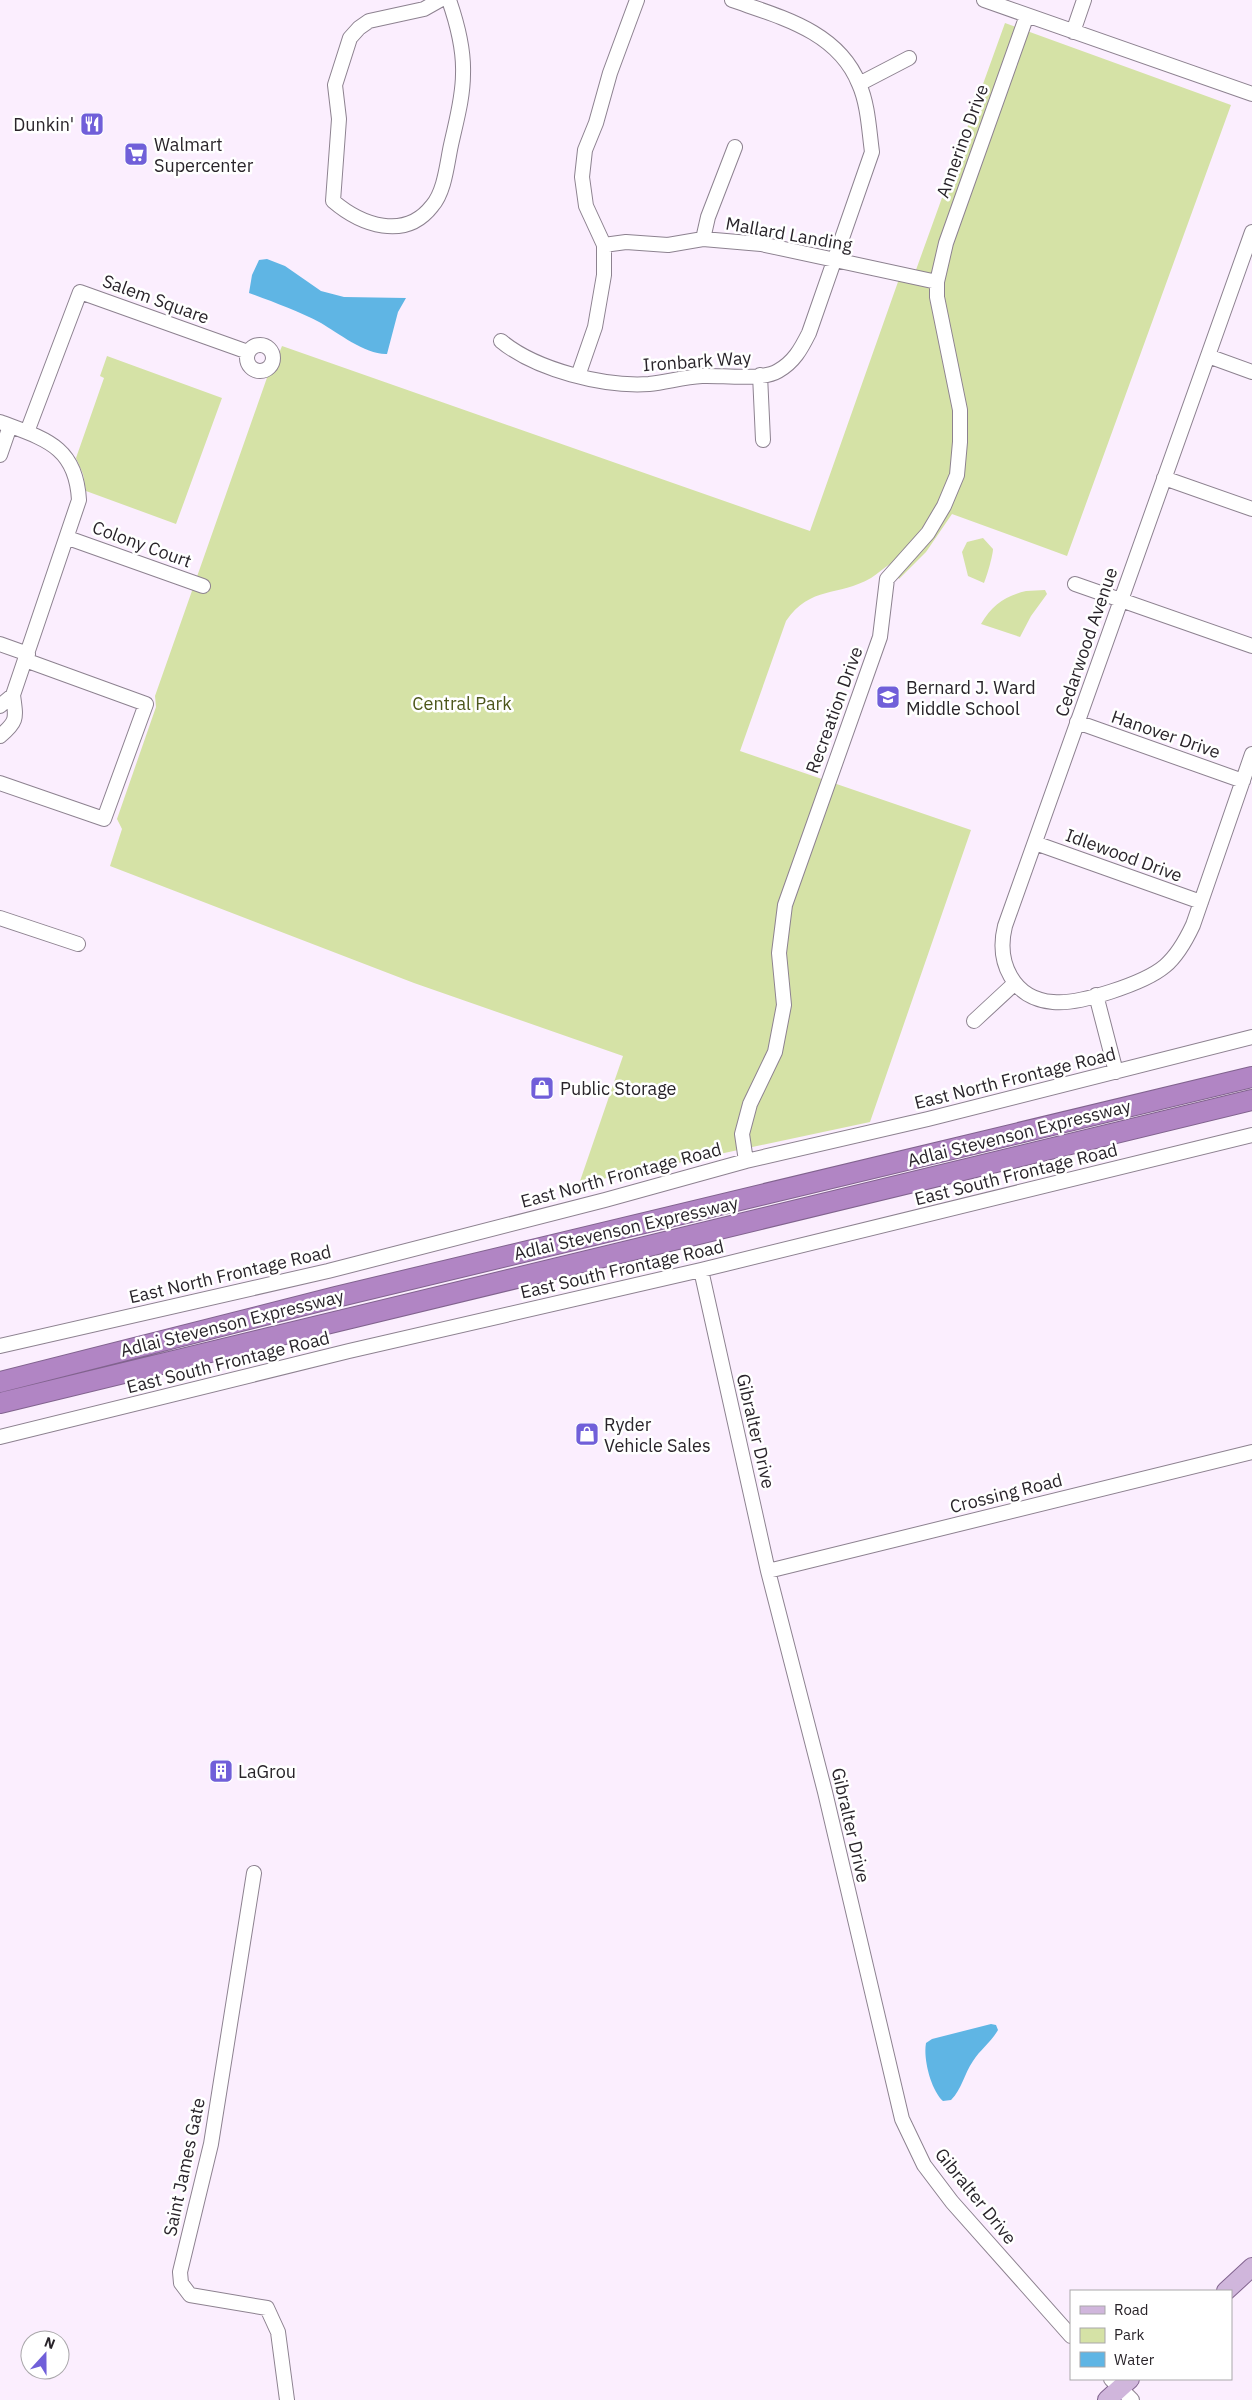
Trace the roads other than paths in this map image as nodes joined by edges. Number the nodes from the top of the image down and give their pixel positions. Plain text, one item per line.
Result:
1 (440, 0) edge
2 (449, 0) edge
3 (637, 0) edge
4 (732, 0) edge
5 (984, 0) edge
6 (1084, 0) edge
7 (1027, 15) junction
8 (1073, 32) junction
9 (909, 58) dead end
10 (859, 84) junction
11 (1252, 94) edge
12 (735, 147) dead end
13 (1252, 234) edge
14 (703, 239) junction
15 (604, 245) junction
16 (835, 260) junction
17 (937, 282) junction
18 (501, 341) dead end
19 (248, 352) dead end
20 (1208, 356) junction
21 (1252, 372) edge
22 (760, 375) junction
23 (578, 376) junction
24 (5, 424) edge
25 (27, 432) junction
26 (763, 440) dead end
27 (0, 455) edge
28 (1164, 478) junction
29 (1252, 510) edge
30 (68, 538) junction
31 (1075, 584) dead end
32 (203, 586) dead end
33 (1120, 599) junction
34 (0, 644) edge
35 (1252, 646) edge
36 (26, 657) junction
37 (13, 695) junction
38 (0, 706) edge
39 (1077, 722) junction
40 (0, 736) edge
41 (1252, 754) edge
42 (1242, 781) junction
43 (0, 783) edge
44 (1035, 843) junction
45 (1201, 902) junction
46 (0, 918) edge
47 (78, 944) dead end
48 (1015, 983) junction
49 (1096, 995) junction
50 (974, 1021) dead end
51 (1252, 1037) edge
52 (1116, 1072) junction
53 (1252, 1077) edge
54 (1252, 1100) edge
55 (1252, 1135) edge
56 (746, 1161) junction
57 (701, 1270) junction
58 (199, 1333) junction
59 (0, 1346) edge
60 (0, 1368) edge
61 (0, 1382) edge
62 (0, 1403) edge
63 (0, 1436) edge
64 (1252, 1452) edge
65 (768, 1571) junction
66 (254, 1873) dead end
67 (1252, 2267) edge
68 (1227, 2290) edge
69 (1070, 2335) edge
70 (1123, 2386) edge
71 (287, 2400) edge
72 (1107, 2400) edge

1 - 2 street
3 - 15 street
4 - 10 street
5 - 7 street
6 - 8 street
7 - 8 street
7 - 17 street, Annerino Drive
8 - 11 street
9 - 10 street
10 - 16 street, Ironbark Way
12 - 14 street
13 - 20 street, Cedarwood Avenue
14 - 15 street, Mallard Landing
14 - 16 street, Mallard Landing
15 - 23 street
16 - 17 street, Mallard Landing
16 - 22 street, Ironbark Way
17 - 56 street, Recreation Drive
18 - 23 street, Ironbark Way
19 - 25 street, Salem Square
20 - 21 street
20 - 28 street, Cedarwood Avenue
22 - 23 street, Ironbark Way
22 - 26 street
24 - 25 street
24 - 27 street
25 - 30 street
28 - 29 street
28 - 33 street, Cedarwood Avenue
30 - 32 street, Colony Court
30 - 36 street
31 - 33 street
33 - 35 street
33 - 39 street, Cedarwood Avenue
34 - 36 street
36 - 37 street
36 - 43 street
37 - 38 street
37 - 40 street
39 - 42 street, Hanover Drive
39 - 44 street, Cedarwood Avenue
41 - 42 street
42 - 45 street
44 - 45 street, Idlewood Drive
44 - 48 street, Cedarwood Avenue
45 - 49 street
46 - 47 street
48 - 49 street
48 - 50 street
49 - 52 street
51 - 52 street, East North Frontage Road
52 - 56 street, East North Frontage Road
53 - 58 highway, Adlai Stevenson Expressway
54 - 62 highway, Adlai Stevenson Expressway
55 - 57 street, East South Frontage Road
56 - 59 street, East North Frontage Road
57 - 63 street, East South Frontage Road
57 - 65 street, Gibralter Drive
58 - 60 highway
58 - 61 highway, Adlai Stevenson Expressway
64 - 65 street, Crossing Road
65 - 69 street, Gibralter Drive
66 - 71 street, Saint James Gate
67 - 68 main road
70 - 72 main road

